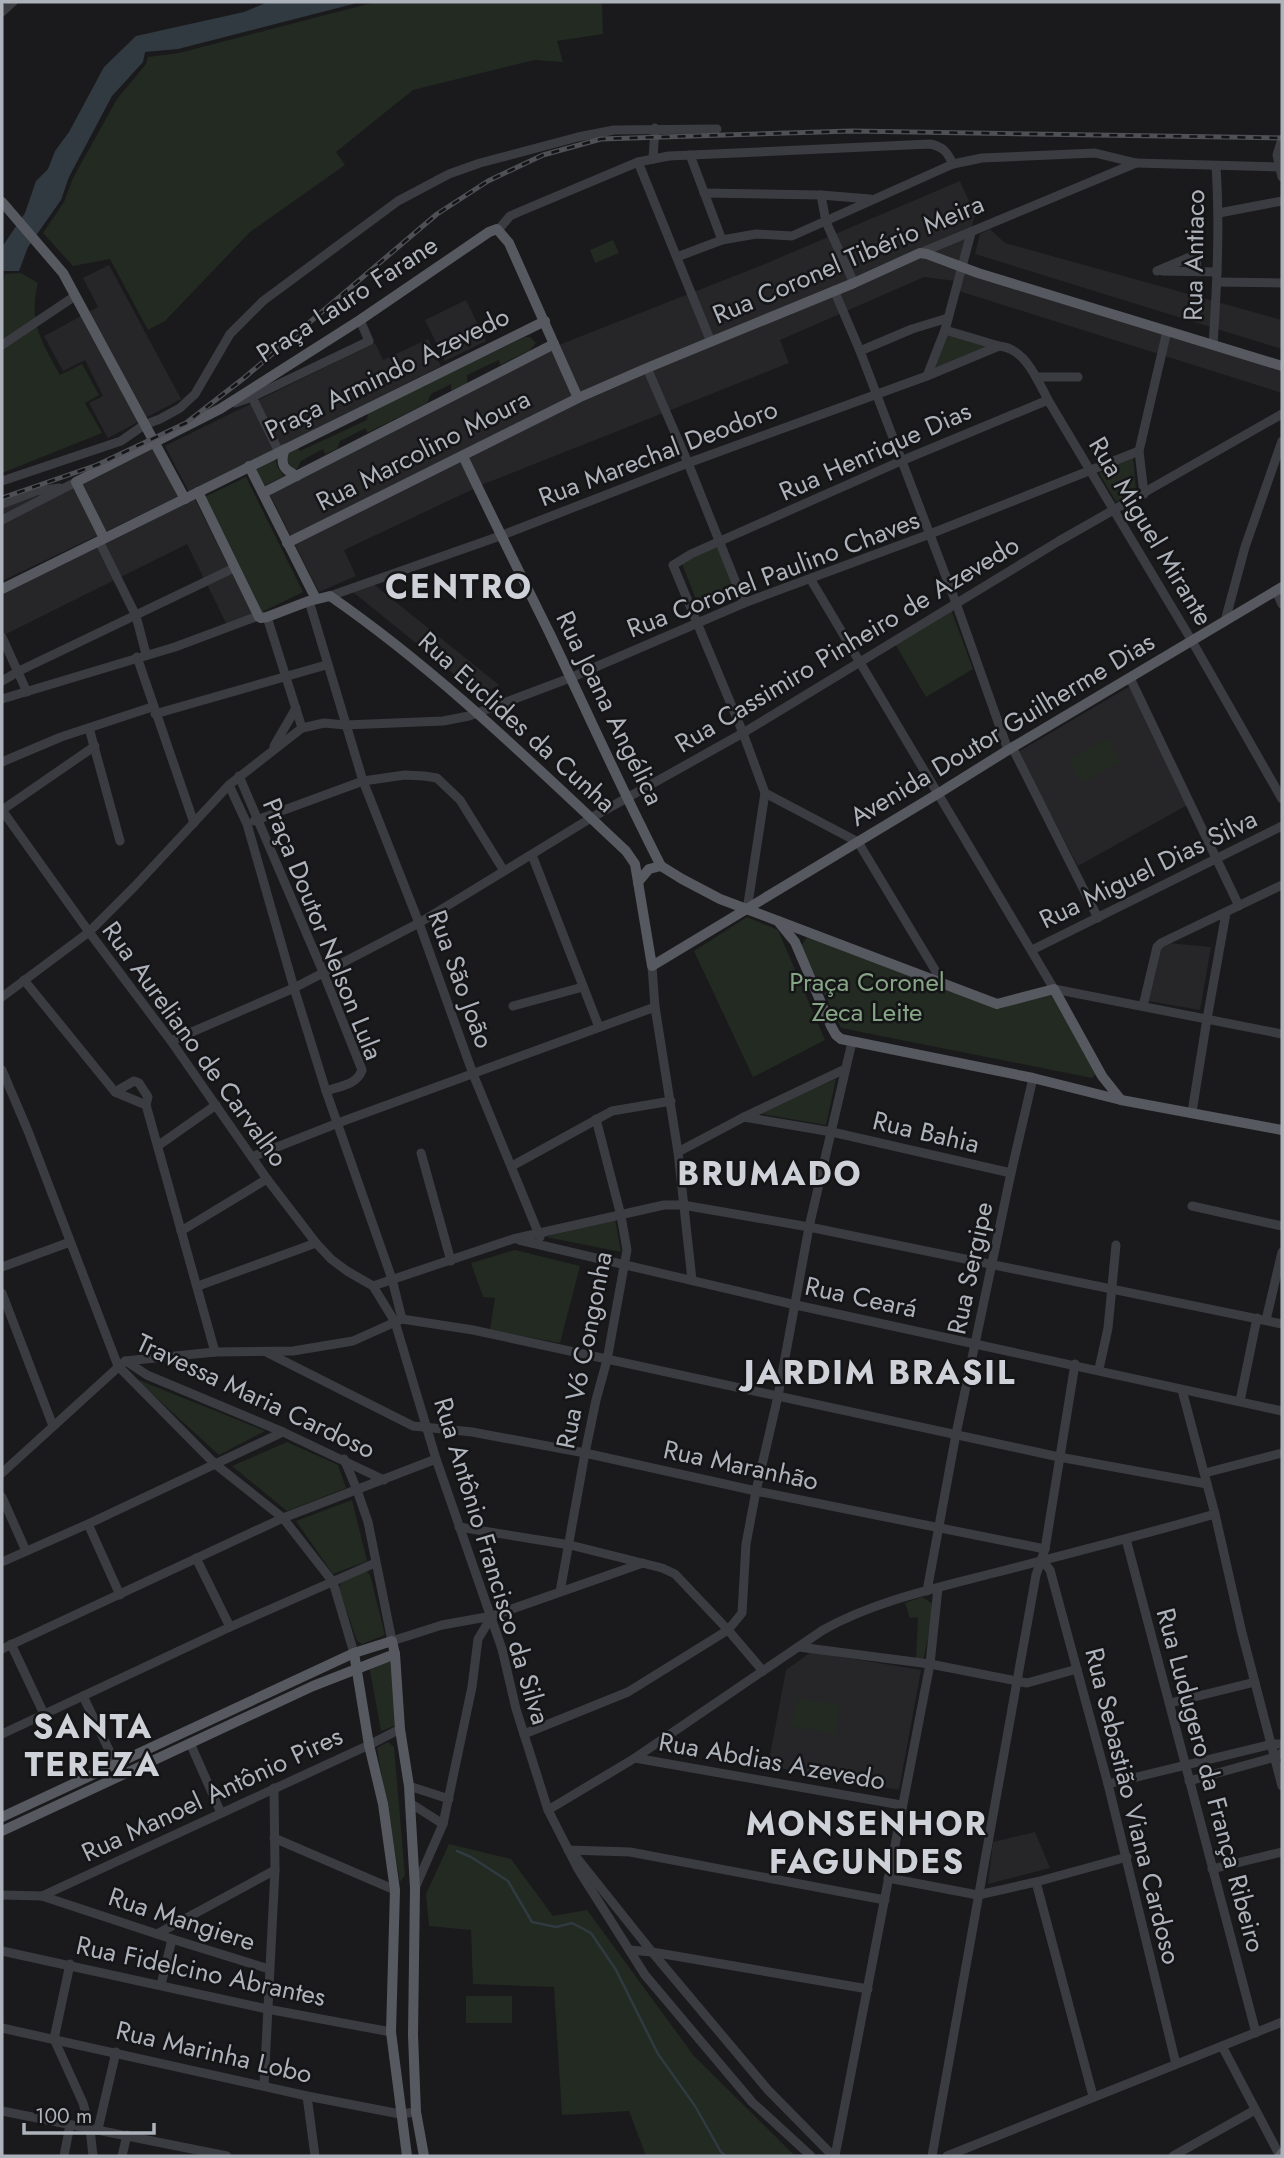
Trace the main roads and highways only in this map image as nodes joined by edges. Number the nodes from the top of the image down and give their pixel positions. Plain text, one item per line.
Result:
1 (4, 205) edge
2 (545, 321) junction
3 (554, 344) junction
4 (1282, 366) edge
5 (578, 398) junction
6 (156, 443) junction
7 (282, 450) junction
8 (463, 456) junction
9 (249, 466) junction
10 (298, 477) junction
11 (198, 492) junction
12 (263, 493) junction
13 (185, 499) junction
14 (102, 540) junction
15 (288, 543) junction
16 (2, 589) edge
17 (1279, 589) edge
18 (312, 600) junction
19 (661, 866) junction
20 (638, 882) junction
21 (720, 899) junction
22 (747, 910) junction
23 (778, 921) junction
24 (721, 925) junction
25 (810, 933) junction
26 (647, 938) junction
27 (795, 942) junction
28 (680, 949) junction
29 (1102, 1076) junction
30 (1077, 1089) junction
31 (1121, 1100) junction
32 (1282, 1130) edge
33 (354, 1653) junction
34 (395, 1654) junction
35 (356, 1668) junction
36 (154, 1746) junction
37 (159, 1757) junction
38 (13, 1812) junction
39 (2, 1817) edge
40 (18, 1823) junction
41 (2, 1831) edge
42 (391, 2032) junction
43 (412, 2035) junction
44 (407, 2156) edge
45 (424, 2156) edge

1 - 6 main road
2 - 3 main road
2 - 6 main road, Praça Lauro Farane
2 - 7 main road, Praça Armindo Azevedo
3 - 5 main road
3 - 10 main road, Praça Armindo Azevedo
4 - 5 main road, Rua Coronel Tibério Meira
5 - 8 main road, Rua Marcolino Moura
6 - 13 main road
6 - 14 main road, Praça Lauro Farane
7 - 9 main road, Praça Armindo Azevedo
7 - 10 main road
8 - 15 main road, Rua Marcolino Moura
8 - 19 main road, Rua Joana Angélica
9 - 11 main road, Praça Armindo Azevedo
9 - 12 main road
10 - 12 main road, Praça Armindo Azevedo
11 - 13 main road, Praça Armindo Azevedo
11 - 18 main road
12 - 15 main road
13 - 14 main road, Praça Armindo Azevedo
14 - 16 main road, Praça Armindo Azevedo
15 - 18 main road
17 - 22 main road, Avenida Doutor Guilherme Dias
18 - 20 main road, Rua Euclides da Cunha
19 - 20 main road
19 - 21 main road
20 - 26 main road
21 - 22 main road
21 - 24 main road
22 - 23 main road
22 - 24 main road, Avenida Doutor Guilherme Dias
23 - 25 main road
23 - 27 main road
24 - 28 main road, Avenida Doutor Guilherme Dias
25 - 27 main road
25 - 29 main road
26 - 28 main road
26 - 28 main road, Avenida Doutor Guilherme Dias
27 - 30 main road
29 - 30 main road
29 - 31 main road
30 - 31 main road
31 - 32 main road
33 - 34 main road
33 - 35 main road
33 - 36 main road
34 - 35 main road
34 - 43 main road
35 - 37 main road
35 - 42 main road
36 - 37 main road
36 - 38 main road
37 - 40 main road
38 - 39 main road
38 - 40 main road
40 - 41 main road
42 - 43 main road
42 - 44 main road
43 - 45 main road

